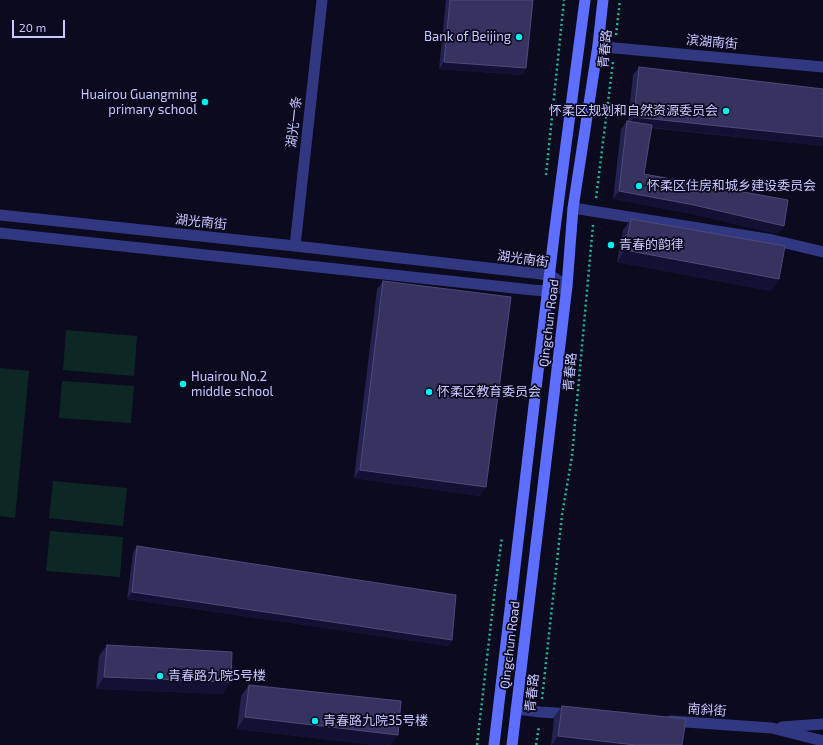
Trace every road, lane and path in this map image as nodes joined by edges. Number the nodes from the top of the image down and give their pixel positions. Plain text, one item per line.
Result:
1 (322, 0) edge
2 (585, 0) edge
3 (603, 0) edge
4 (620, 0) edge
5 (598, 45) junction
6 (615, 48) junction
7 (823, 67) edge
8 (573, 208) junction
9 (595, 211) junction
10 (0, 215) edge
11 (0, 234) edge
12 (295, 246) junction
13 (823, 252) edge
14 (550, 275) junction
15 (567, 286) junction
16 (548, 291) junction
17 (516, 709) junction
18 (540, 712) junction
19 (579, 715) edge
20 (664, 721) edge
21 (823, 724) edge
22 (772, 728) junction
23 (823, 741) edge
24 (494, 745) edge
25 (512, 745) edge
26 (536, 745) edge

1 - 12 street, 湖光一条
2 - 14 main road, Qingchun Road
3 - 5 main road, Qingchun Road
4 - 6 path, 青春路
5 - 6 street, 滨湖南街
5 - 8 main road, Qingchun Road
6 - 7 street, 滨湖南街
6 - 9 path, 青春路
8 - 9 street
8 - 15 main road, Qingchun Road
9 - 13 street
9 - 18 path, 青春路
10 - 12 street, 湖光南街
11 - 16 street
12 - 14 street, 湖光南街
14 - 15 street, 湖光南街
14 - 16 main road, Qingchun Road
15 - 16 street
15 - 17 main road, Qingchun Road
16 - 24 main road, Qingchun Road
17 - 18 street
17 - 25 main road, Qingchun Road
18 - 19 street
18 - 26 path, 青春路
20 - 22 street, 南斜街
21 - 22 street
22 - 23 street, 南斜街

